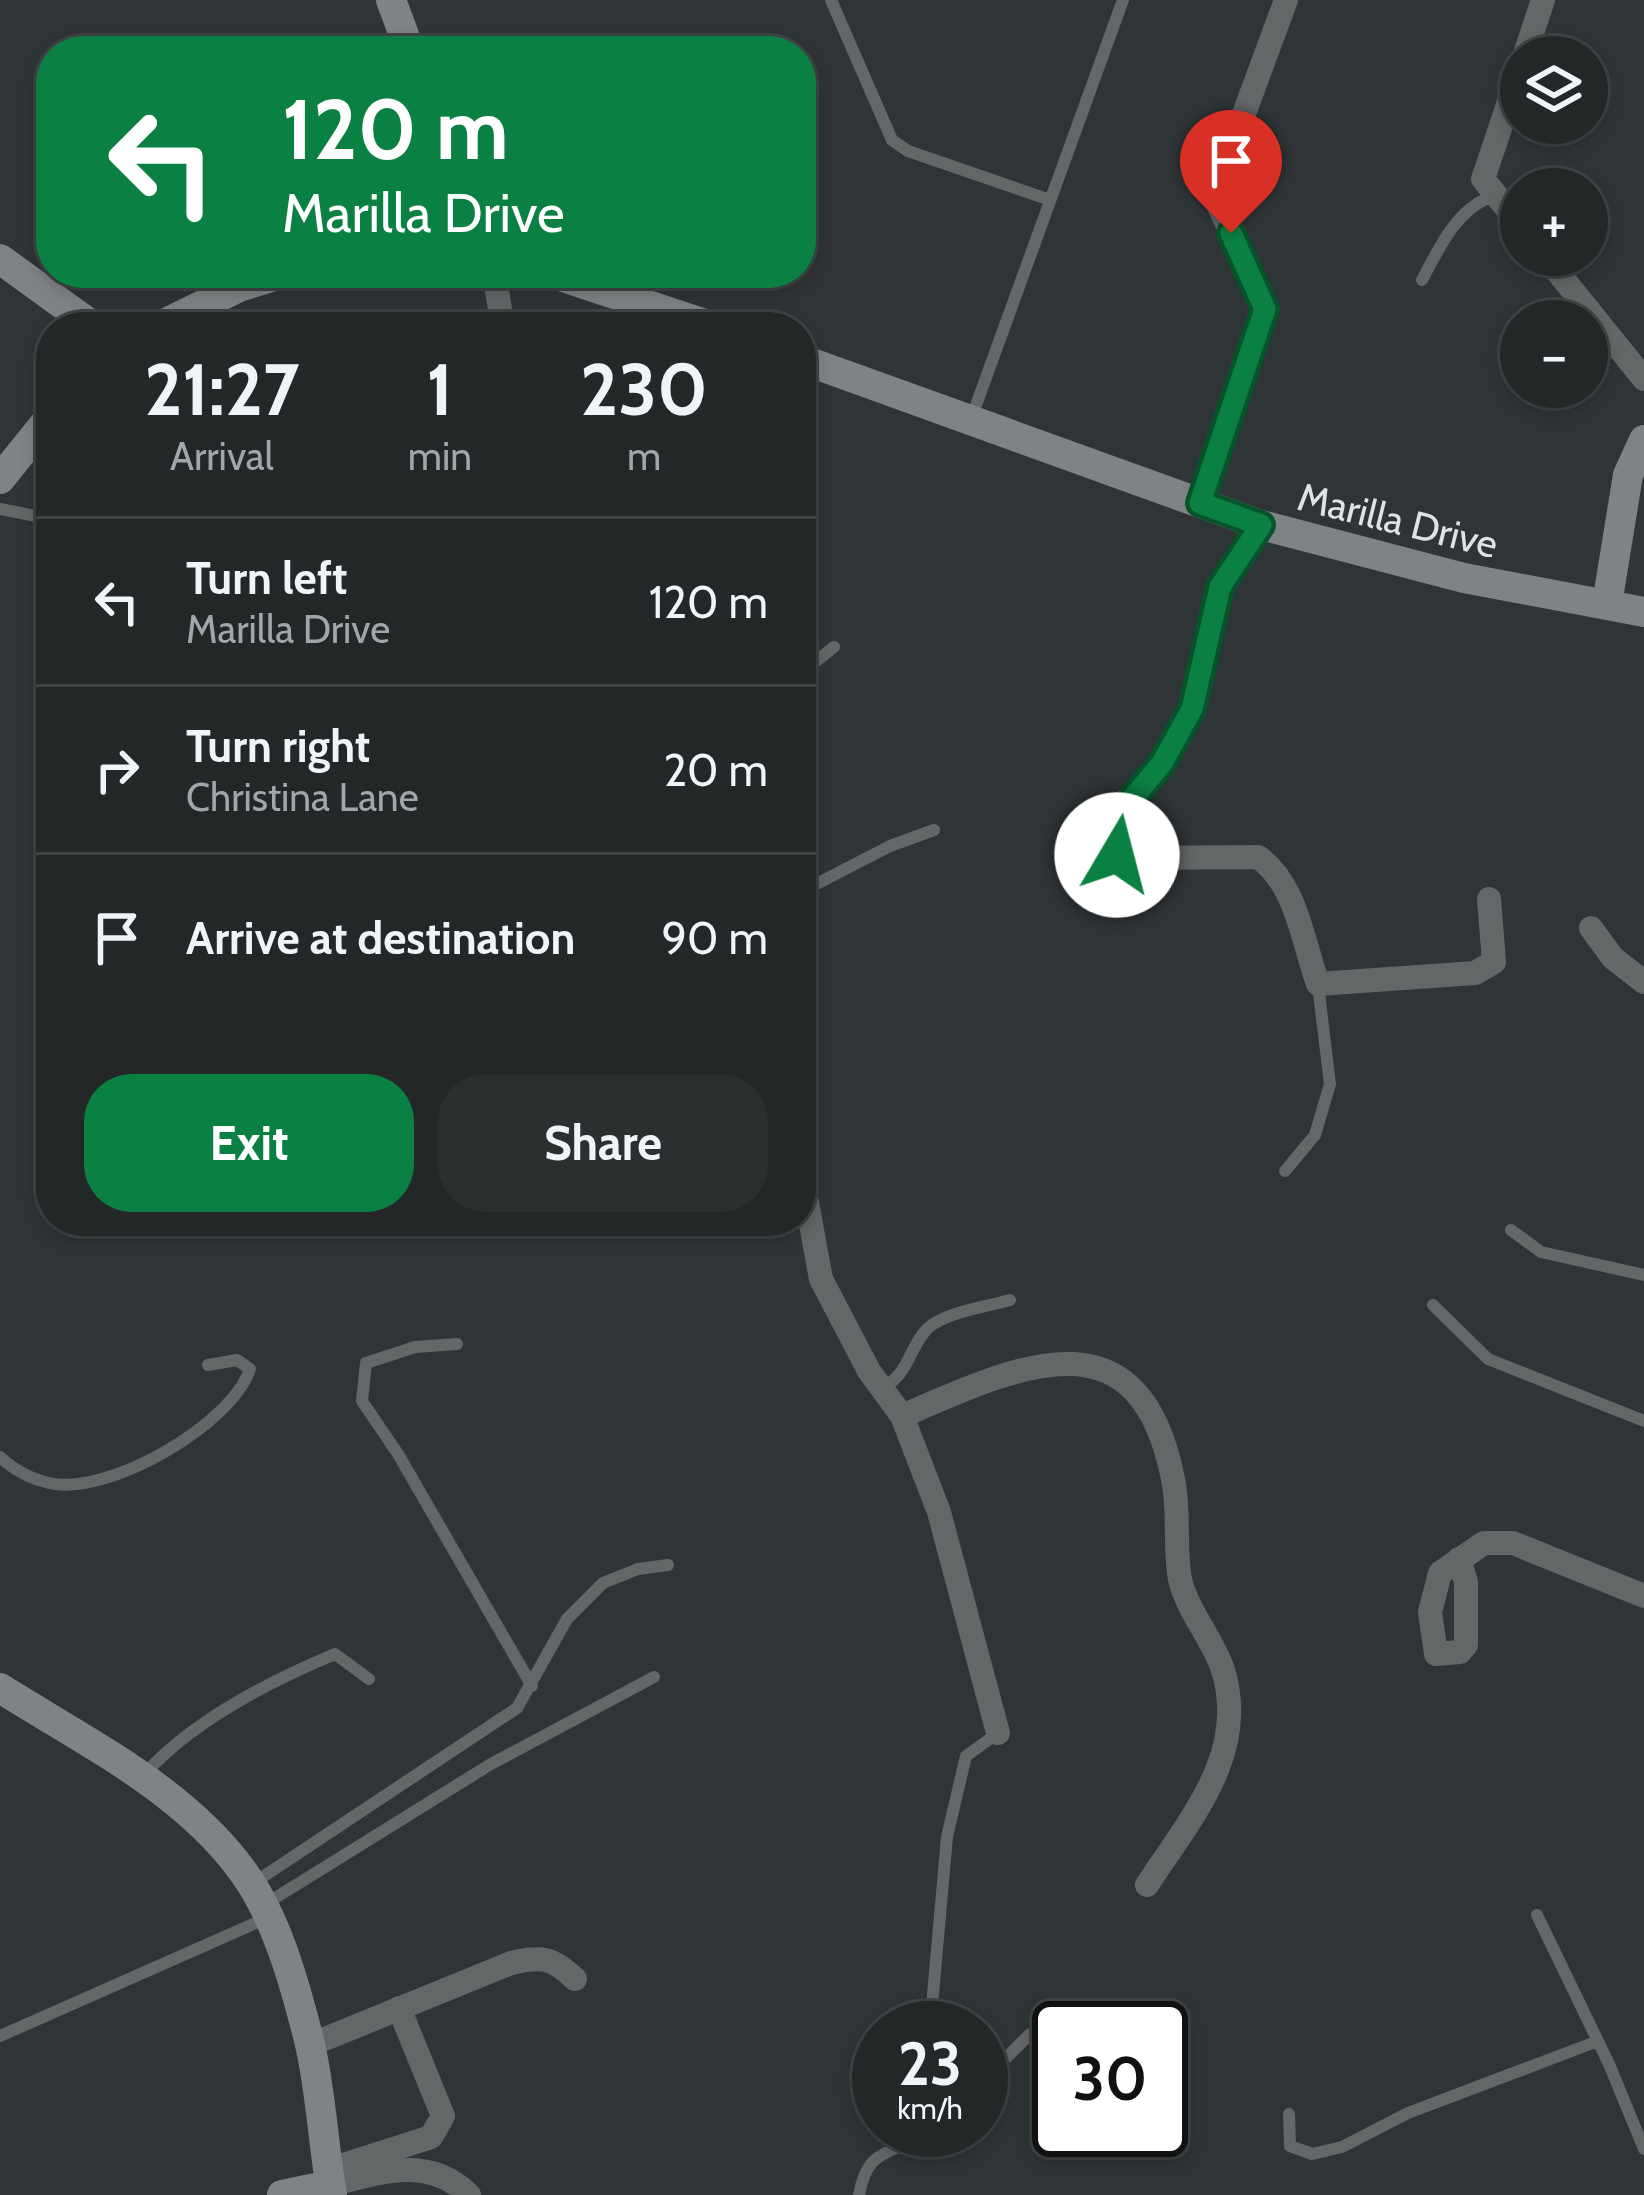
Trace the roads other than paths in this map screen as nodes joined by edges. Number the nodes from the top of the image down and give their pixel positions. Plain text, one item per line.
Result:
1 (391, 0) edge
2 (831, 0) edge
3 (1123, 0) edge
4 (1286, 0) edge
5 (1543, 0) edge
6 (404, 36) edge
7 (1531, 36) edge
8 (1500, 128) edge
9 (1496, 195) junction
10 (1050, 200) junction
11 (1500, 200) edge
12 (0, 259) edge
13 (1561, 276) edge
14 (1422, 280) dead end
15 (36, 285) edge
16 (40, 288) edge
17 (240, 288) edge
18 (596, 288) edge
19 (73, 312) edge
20 (189, 312) edge
21 (669, 312) edge
22 (816, 363) edge
23 (1644, 379) edge
24 (971, 420) junction
25 (36, 435) edge
26 (1644, 440) edge
27 (0, 479) edge
28 (1200, 503) junction
29 (0, 509) edge
30 (36, 516) edge
31 (1261, 525) junction
32 (1607, 604) junction
33 (1644, 612) edge
34 (833, 647) dead end
35 (816, 661) edge
36 (934, 830) dead end
37 (816, 885) edge
38 (1489, 898) dead end
39 (1591, 928) dead end
40 (1644, 982) edge
41 (1318, 984) junction
42 (1285, 1171) dead end
43 (1511, 1230) dead end
44 (813, 1236) edge
45 (1644, 1275) edge
46 (1010, 1300) dead end
47 (1433, 1305) dead end
48 (457, 1344) dead end
49 (208, 1365) dead end
50 (880, 1389) junction
51 (902, 1416) junction
52 (1644, 1421) edge
53 (0, 1457) edge
54 (1459, 1559) dead end
55 (668, 1565) dead end
56 (1644, 1597) edge
57 (654, 1677) dead end
58 (369, 1679) dead end
59 (532, 1686) junction
60 (0, 1688) edge
61 (998, 1733) joint
62 (142, 1778) junction
63 (1147, 1885) dead end
64 (260, 1903) junction
65 (1537, 1915) dead end
66 (575, 1979) dead end
67 (932, 2001) edge
68 (399, 2008) junction
69 (1032, 2033) edge
70 (0, 2036) edge
71 (1598, 2041) junction
72 (310, 2045) junction
73 (1008, 2056) edge
74 (1289, 2114) dead end
75 (1644, 2149) edge
76 (874, 2157) edge
77 (330, 2183) edge
78 (282, 2195) edge
79 (469, 2195) edge
80 (859, 2195) edge

1 - 6 street
2 - 10 lane
3 - 10 lane
4 - 28 street
5 - 7 street
8 - 9 street
9 - 11 street
9 - 14 lane
10 - 24 lane
12 - 15 street
13 - 23 street
16 - 19 street
17 - 20 street
18 - 21 street
22 - 24 street, Marilla Drive
24 - 28 street, Marilla Drive
25 - 27 street
26 - 32 street
28 - 31 street, Marilla Drive
29 - 30 lane
31 - 32 street, Marilla Drive
31 - 41 street
32 - 33 street, Marilla Drive
34 - 35 lane
36 - 37 lane
38 - 41 street
39 - 40 street
41 - 42 lane
43 - 45 lane
44 - 50 street
46 - 50 lane
47 - 52 lane
48 - 59 lane
49 - 53 lane
50 - 51 street
51 - 61 street
51 - 63 street
54 - 56 street
55 - 59 lane
57 - 64 lane
58 - 62 lane
59 - 64 lane
60 - 62 street
61 - 67 lane
62 - 64 street
64 - 70 lane
64 - 72 street
65 - 71 lane
66 - 68 street
68 - 72 street
68 - 77 street
69 - 73 lane
71 - 74 lane
71 - 75 lane
72 - 77 street
76 - 80 lane
77 - 78 street
77 - 79 street

